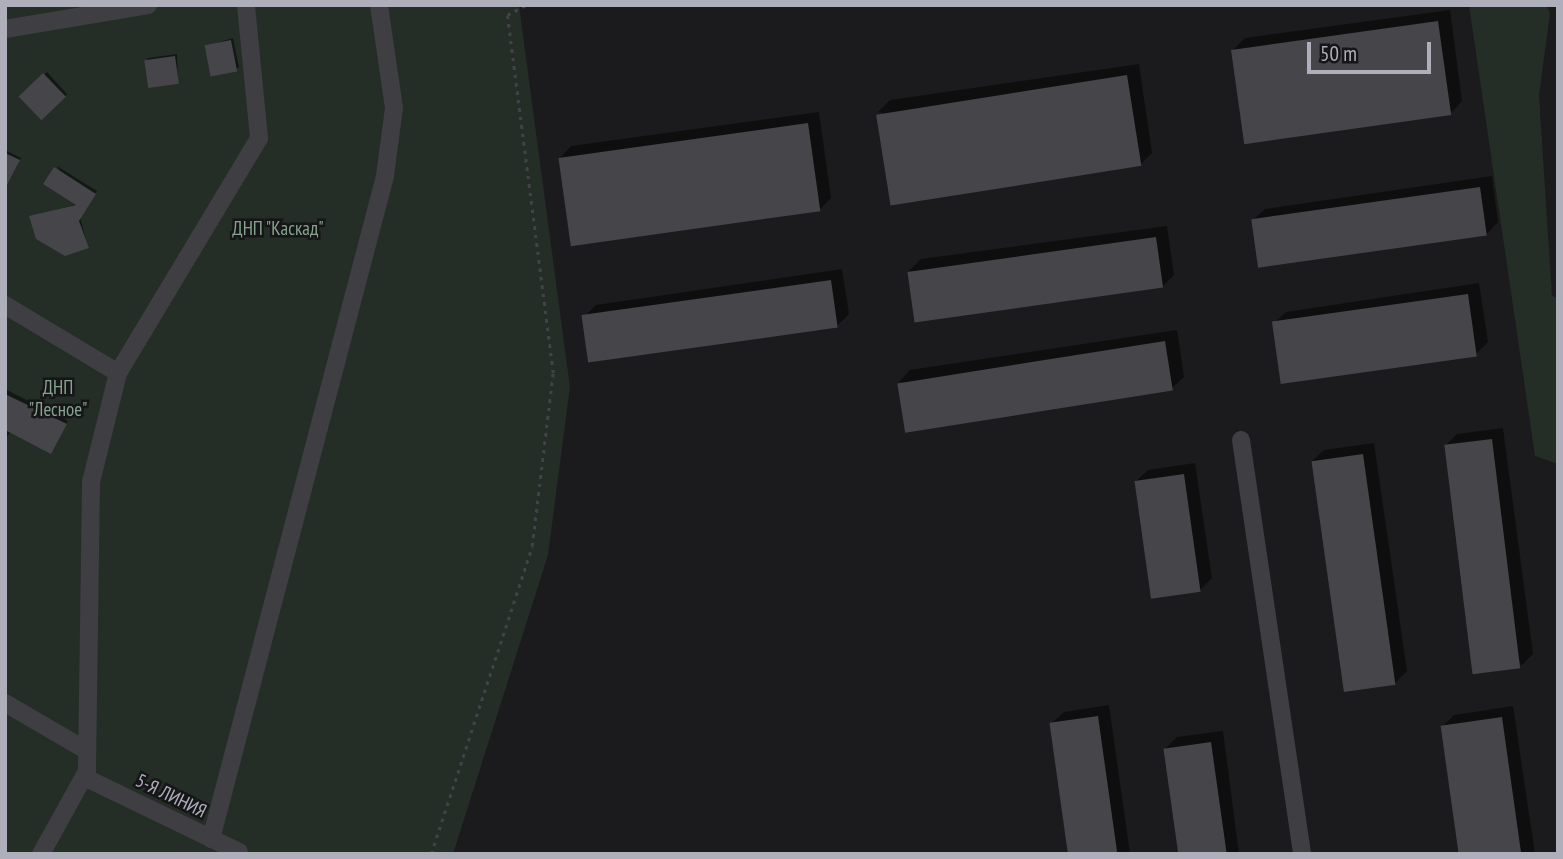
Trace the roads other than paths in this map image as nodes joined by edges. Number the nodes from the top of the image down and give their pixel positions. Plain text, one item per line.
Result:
1 (149, 5) edge
2 (246, 5) edge
3 (379, 5) edge
4 (5, 29) edge
5 (5, 305) edge
6 (118, 373) junction
7 (1241, 440) dead end
8 (5, 703) edge
9 (84, 749) junction
10 (84, 776) junction
11 (211, 839) junction
12 (239, 852) edge
13 (41, 854) edge
14 (1302, 854) edge

1 - 4 street
2 - 6 street
3 - 11 street
5 - 6 street
6 - 9 street
7 - 14 street
8 - 9 street
9 - 10 street
10 - 11 street, 5-Я ЛИНИЯ
10 - 13 street
11 - 12 street, 5-Я ЛИНИЯ

